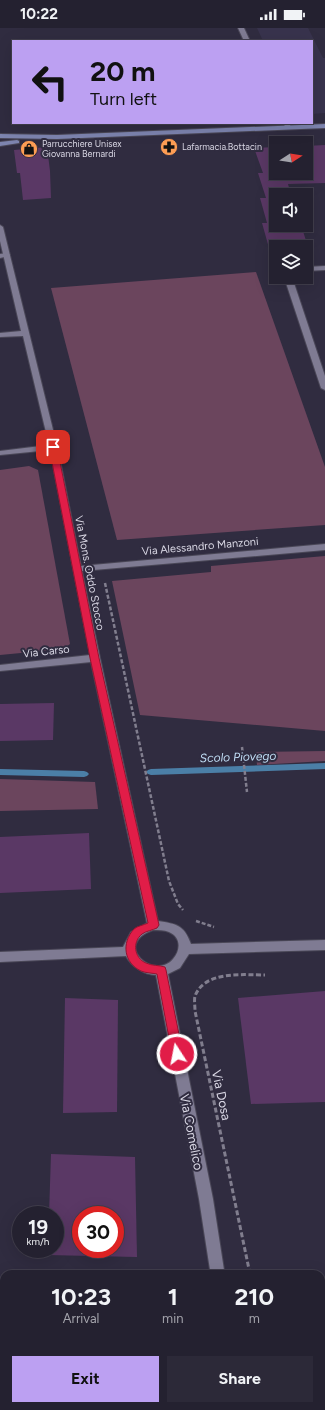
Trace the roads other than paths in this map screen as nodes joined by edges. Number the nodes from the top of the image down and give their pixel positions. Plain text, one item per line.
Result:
1 (241, 28) edge
2 (247, 40) edge
3 (287, 125) edge
4 (325, 126) edge
5 (0, 136) edge
6 (57, 137) junction
7 (1, 144) edge
8 (0, 227) edge
9 (4, 256) edge
10 (325, 268) edge
11 (313, 269) edge
12 (290, 284) edge
13 (26, 332) junction
14 (0, 335) edge
15 (325, 388) edge
16 (53, 447) junction
17 (0, 453) edge
18 (325, 547) edge
19 (78, 569) junction
20 (95, 658) junction
21 (0, 668) edge
22 (153, 925) junction
23 (325, 945) edge
24 (186, 948) junction
25 (130, 951) junction
26 (0, 957) edge
27 (161, 970) junction
28 (217, 1270) dead end

1 - 2 street
3 - 4 street
3 - 6 street
5 - 6 street
6 - 7 street
8 - 9 street, Via Mons. Oddo Stocco
9 - 13 street, Via Mons. Oddo Stocco
10 - 11 street
12 - 15 street
13 - 14 street
13 - 16 street, Via Mons. Oddo Stocco
16 - 17 street
16 - 19 street, Via Mons. Oddo Stocco
18 - 19 street, Via Alessandro Manzoni
19 - 20 street, Via Mons. Oddo Stocco
20 - 21 street, Via Carso
20 - 22 street, Via Mons. Oddo Stocco
22 - 24 street
22 - 25 street
23 - 24 street
24 - 27 street
25 - 26 street
25 - 27 street
27 - 28 street, Via Comelico

